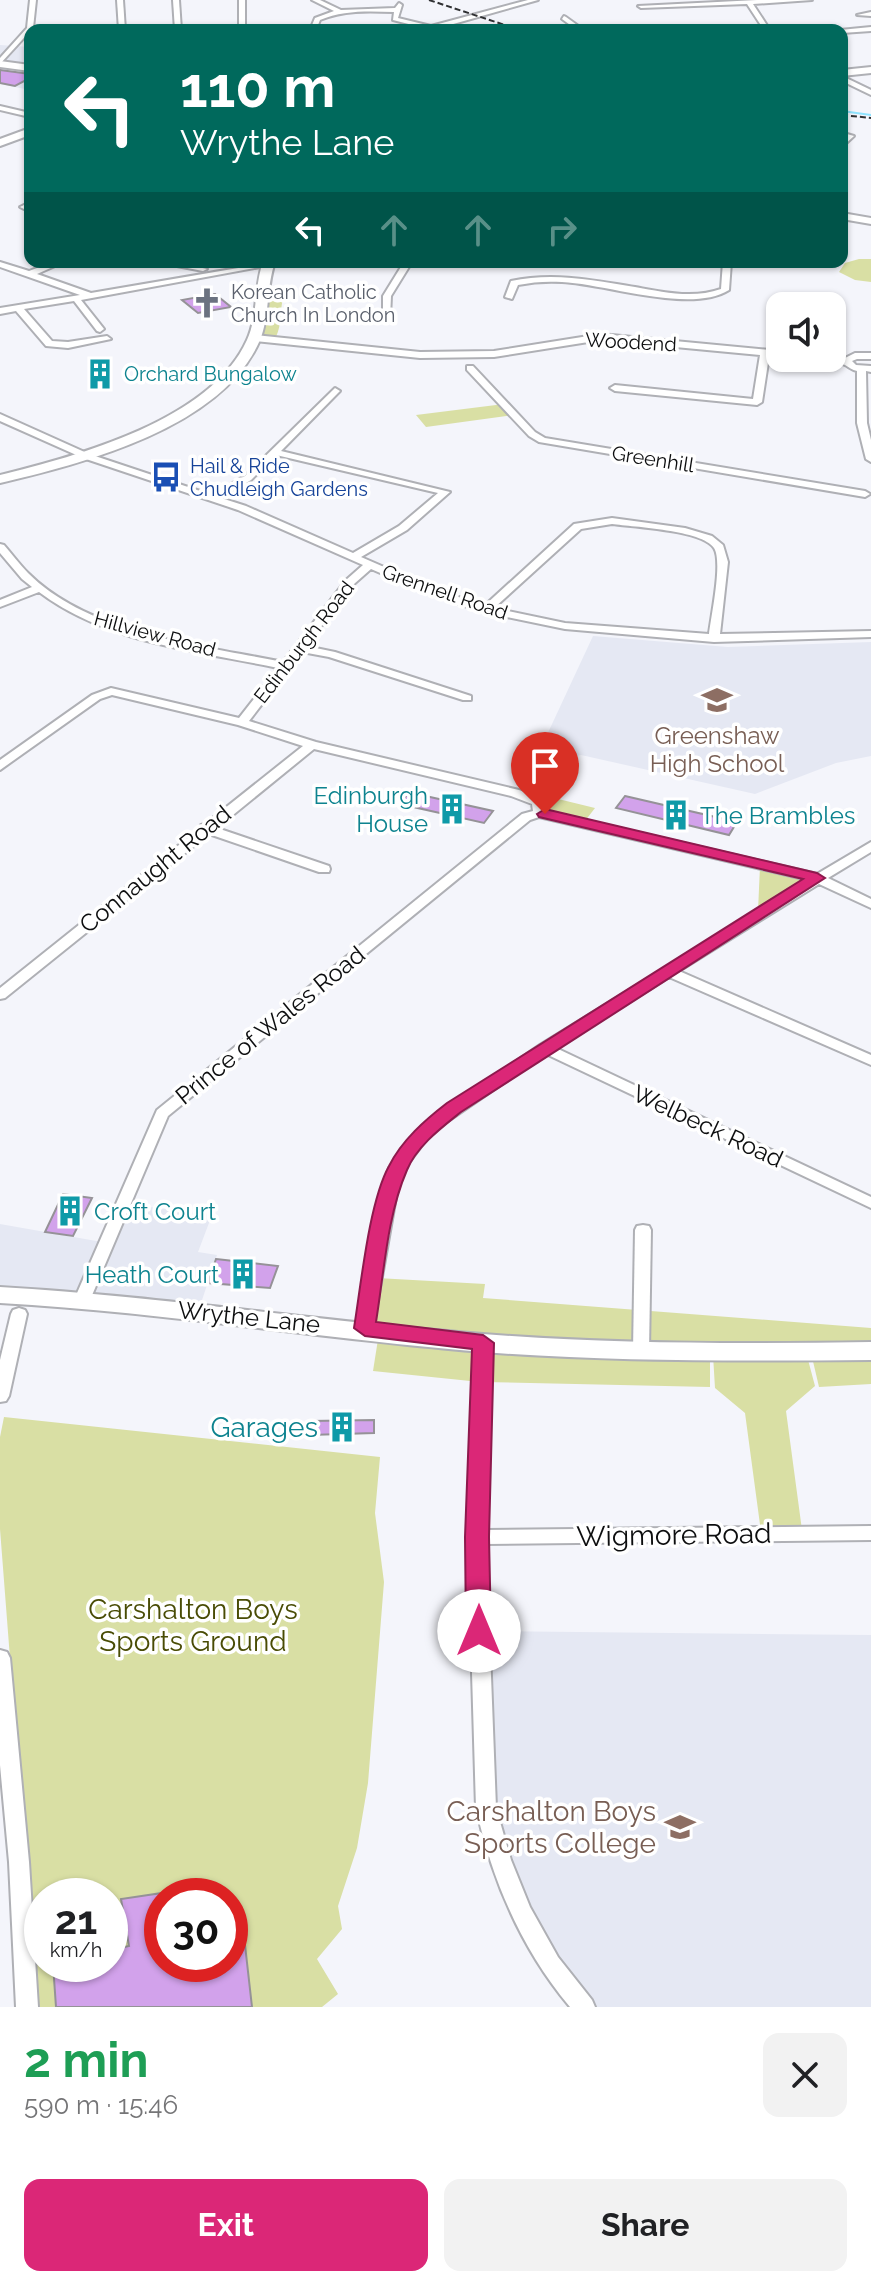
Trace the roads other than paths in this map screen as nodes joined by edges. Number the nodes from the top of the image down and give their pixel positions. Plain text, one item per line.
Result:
1 (33, 0) edge
2 (120, 0) edge
3 (176, 0) edge
4 (242, 0) edge
5 (315, 0) edge
6 (535, 0) edge
7 (809, 0) edge
8 (750, 4) junction
9 (341, 12) junction
10 (871, 14) edge
11 (860, 15) dead end
12 (643, 17) dead end
13 (564, 18) dead end
14 (30, 24) edge
15 (122, 24) edge
16 (178, 24) edge
17 (242, 24) edge
18 (315, 24) edge
19 (412, 24) edge
20 (446, 24) edge
21 (572, 24) edge
22 (763, 24) edge
23 (871, 29) edge
24 (848, 31) edge
25 (24, 35) edge
26 (0, 63) edge
27 (24, 67) edge
28 (871, 70) edge
29 (848, 74) edge
30 (848, 79) edge
31 (871, 93) edge
32 (0, 108) edge
33 (24, 114) edge
34 (24, 133) edge
35 (0, 143) edge
36 (848, 217) edge
37 (871, 221) edge
38 (0, 264) edge
39 (45, 268) edge
40 (199, 268) edge
41 (216, 268) edge
42 (267, 268) edge
43 (404, 268) edge
44 (727, 268) edge
45 (206, 269) junction
46 (30, 274) junction
47 (90, 295) junction
48 (75, 297) junction
49 (509, 297) dead end
50 (18, 308) junction
51 (0, 311) edge
52 (106, 315) dead end
53 (91, 318) junction
54 (386, 318) dead end
55 (100, 329) dead end
56 (255, 338) junction
57 (107, 339) dead end
58 (871, 344) edge
59 (765, 353) joint
60 (420, 355) junction
61 (483, 355) junction
62 (869, 356) edge
63 (846, 361) joint
64 (470, 368) junction
65 (866, 369) edge
66 (615, 388) dead end
67 (335, 391) dead end
68 (0, 417) edge
69 (868, 441) edge
70 (274, 452) junction
71 (86, 456) junction
72 (871, 459) edge
73 (0, 479) edge
74 (869, 495) edge
75 (214, 498) junction
76 (0, 547) edge
77 (353, 557) junction
78 (369, 565) junction
79 (38, 588) junction
80 (0, 604) edge
81 (486, 610) junction
82 (871, 634) edge
83 (714, 639) junction
84 (299, 648) junction
85 (286, 666) junction
86 (467, 698) dead end
87 (242, 722) junction
88 (312, 745) junction
89 (0, 766) edge
90 (539, 813) junction
91 (205, 828) junction
92 (871, 846) edge
93 (324, 869) dead end
94 (817, 878) junction
95 (871, 904) edge
96 (667, 971) junction
97 (0, 995) edge
98 (545, 1048) junction
99 (871, 1060) edge
100 (871, 1203) edge
101 (643, 1230) dead end
102 (0, 1295) edge
103 (82, 1300) junction
104 (19, 1314) dead end
105 (365, 1328) junction
106 (483, 1343) junction
107 (641, 1351) junction
108 (871, 1351) edge
109 (0, 1396) edge
110 (871, 1533) edge
111 (477, 1537) junction
112 (0, 1658) edge
113 (27, 2007) edge
114 (584, 2007) edge

1 - 14 street
2 - 15 street
3 - 16 street
4 - 17 street
5 - 9 street
6 - 20 street
7 - 8 street
8 - 12 street
8 - 22 street
9 - 18 street
9 - 19 street
10 - 11 street
13 - 21 street
23 - 24 street
25 - 26 street
26 - 27 street
28 - 29 street
30 - 31 street
32 - 33 street
34 - 35 street
36 - 37 street
38 - 46 street
39 - 46 street
40 - 45 street
41 - 45 street
42 - 56 street
43 - 54 street
44 - 49 street
45 - 47 street
46 - 47 street
47 - 48 street
48 - 50 street
48 - 53 street
50 - 51 street
50 - 57 street
52 - 53 street
53 - 55 street
56 - 60 street, Woodend
56 - 71 street
58 - 62 street
59 - 61 street, Woodend
59 - 66 street
60 - 61 street, Woodend
60 - 64 street, Woodend
61 - 64 street
62 - 63 street
63 - 65 street
64 - 74 street, Greenhill
65 - 69 street
67 - 70 street
68 - 71 street, Grennell Road
69 - 72 street
70 - 75 street
70 - 77 street
71 - 73 street
71 - 75 street, Grennell Road
75 - 77 street, Grennell Road
76 - 79 street, Hillview Road
77 - 78 street, Grennell Road
78 - 81 street, Grennell Road
78 - 84 street, Edinburgh Road
79 - 80 street
79 - 85 street, Hillview Road
81 - 83 street, Grennell Road
81 - 83 street
82 - 83 street, Grennell Road
84 - 85 street, Edinburgh Road
84 - 86 street
85 - 87 street, Edinburgh Road
87 - 88 street
87 - 89 street
88 - 90 street
88 - 91 street, Connaught Road
90 - 94 street
90 - 103 street, Prince of Wales Road
91 - 93 street
91 - 97 street, Connaught Road
92 - 94 street
94 - 95 street
94 - 96 street
96 - 98 street
96 - 99 street
98 - 100 street, Welbeck Road
98 - 105 street
101 - 107 street
102 - 103 street, Wrythe Lane
103 - 105 street, Wrythe Lane
104 - 109 street
105 - 106 street, Wrythe Lane
106 - 107 street, Wrythe Lane
106 - 111 street
107 - 108 street, Wrythe Lane
110 - 111 street, Wigmore Road
111 - 114 street
112 - 113 street

